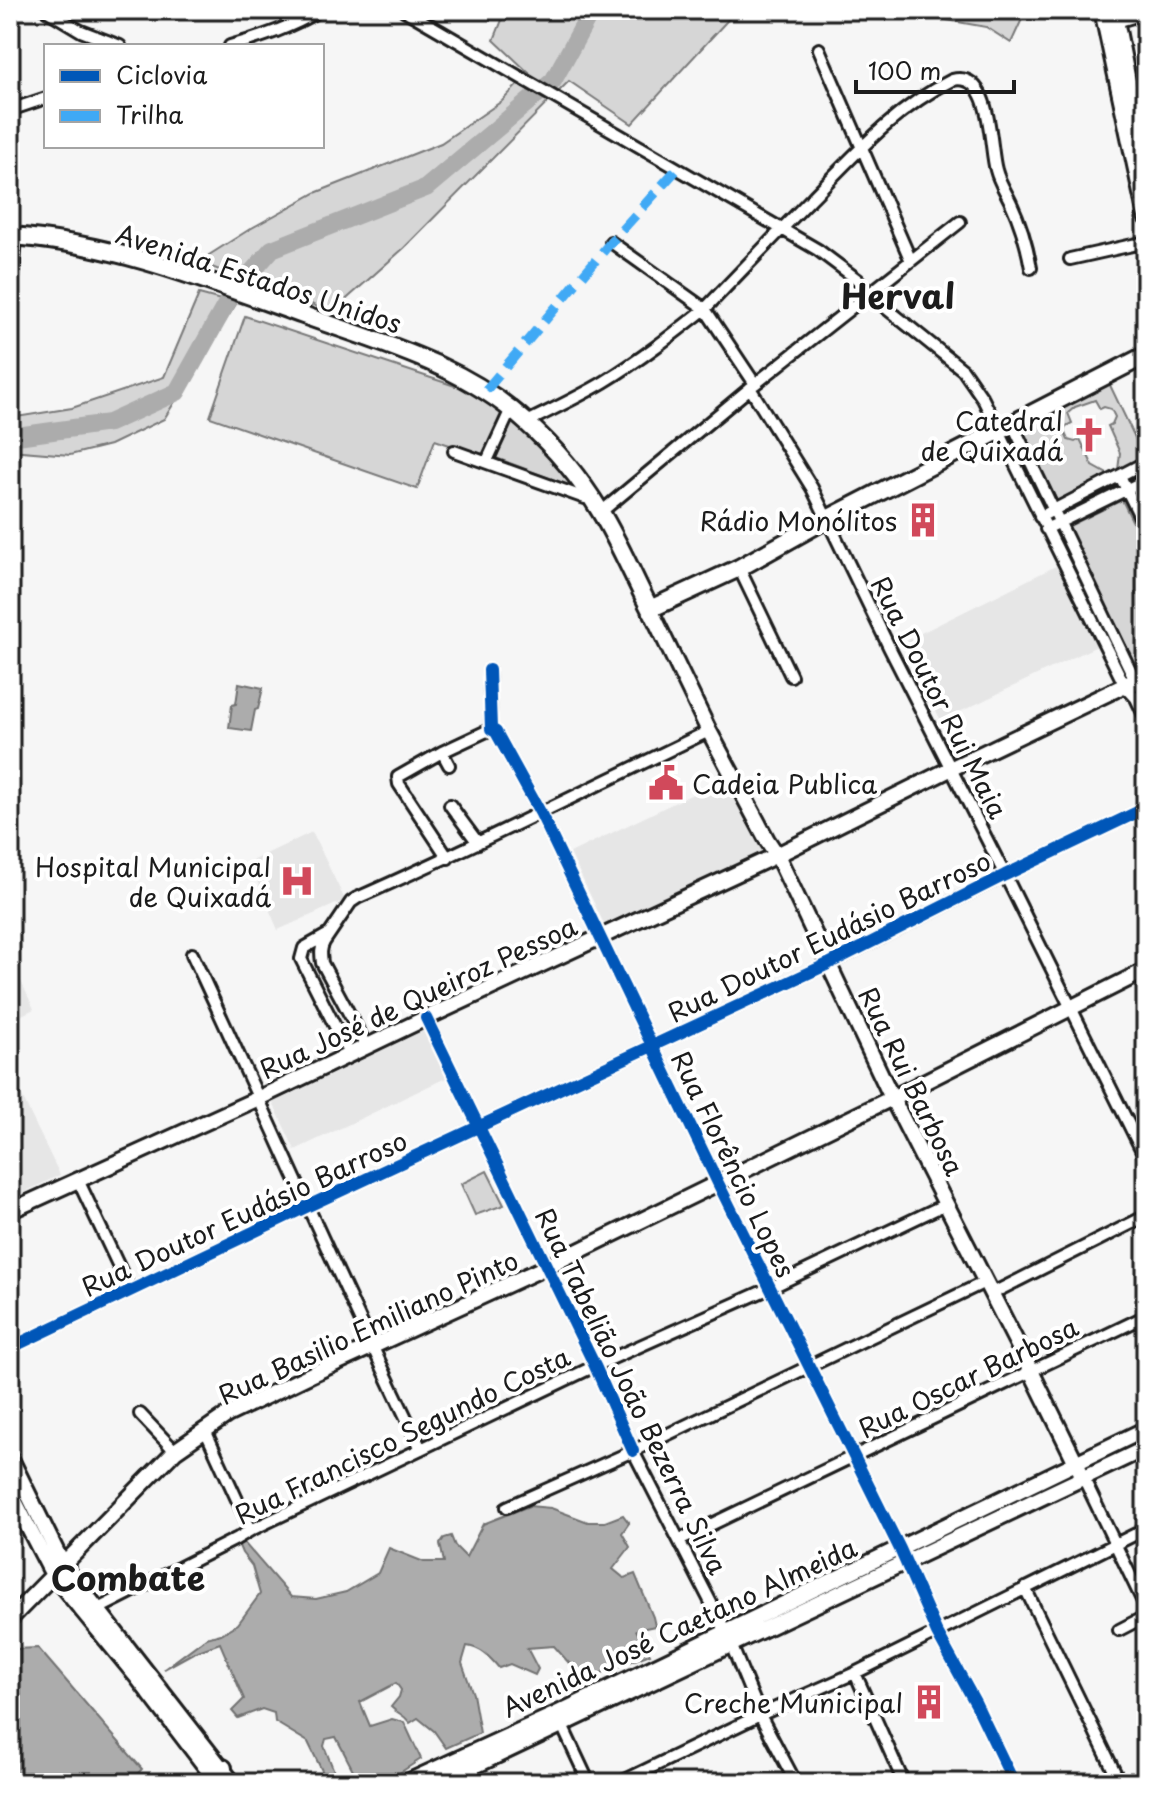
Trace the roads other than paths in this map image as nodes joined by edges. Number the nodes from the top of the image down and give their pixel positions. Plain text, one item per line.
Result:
1 (46, 10) edge
2 (320, 10) edge
3 (404, 10) edge
4 (1146, 11) edge
5 (1110, 16) edge
6 (115, 44) edge
7 (238, 44) edge
8 (819, 49) dead end
9 (44, 99) edge
10 (10, 110) edge
11 (862, 147) junction
12 (1141, 162) edge
13 (1146, 217) edge
14 (960, 222) dead end
15 (783, 229) junction
16 (13, 236) edge
17 (611, 242) dead end
18 (1146, 242) edge
19 (1070, 259) dead end
20 (911, 261) junction
21 (1031, 268) dead end
22 (870, 295) junction
23 (705, 309) junction
24 (10, 323) edge
25 (1146, 355) edge
26 (753, 386) junction
27 (486, 390) joint
28 (511, 409) junction
29 (527, 422) junction
30 (1005, 427) junction
31 (454, 451) dead end
32 (487, 461) junction
33 (1146, 462) edge
34 (1133, 469) junction
35 (1120, 476) junction
36 (1143, 481) edge
37 (1127, 489) junction
38 (1146, 495) edge
39 (596, 505) junction
40 (1054, 509) junction
41 (1040, 517) junction
42 (827, 519) junction
43 (1060, 522) junction
44 (1046, 529) junction
45 (1146, 529) edge
46 (739, 568) junction
47 (650, 609) junction
48 (489, 670) dead end
49 (791, 676) dead end
50 (1135, 680) edge
51 (1146, 719) edge
52 (491, 729) junction
53 (709, 731) junction
54 (442, 752) junction
55 (449, 765) dead end
56 (950, 769) junction
57 (450, 805) dead end
58 (1146, 808) edge
59 (540, 812) junction
60 (478, 843) junction
61 (777, 855) junction
62 (448, 858) junction
63 (1005, 875) junction
64 (330, 934) junction
65 (601, 937) junction
66 (192, 954) dead end
67 (828, 964) junction
68 (1146, 970) edge
69 (1070, 1008) junction
70 (426, 1018) junction
71 (651, 1045) junction
72 (367, 1047) junction
73 (349, 1054) junction
74 (259, 1098) junction
75 (892, 1098) junction
76 (479, 1127) junction
77 (1146, 1159) edge
78 (78, 1180) junction
79 (718, 1183) junction
80 (946, 1204) junction
81 (308, 1206) junction
82 (10, 1211) edge
83 (1146, 1216) edge
84 (546, 1267) junction
85 (770, 1288) junction
86 (988, 1288) junction
87 (130, 1290) junction
88 (1146, 1316) edge
89 (10, 1348) edge
90 (372, 1348) junction
91 (595, 1366) junction
92 (809, 1368) junction
93 (1031, 1371) junction
94 (140, 1414) dead end
95 (1146, 1429) edge
96 (205, 1430) junction
97 (1146, 1448) edge
98 (421, 1449) junction
99 (175, 1451) junction
100 (633, 1451) junction
101 (853, 1456) junction
102 (10, 1457) edge
103 (1080, 1470) junction
104 (10, 1492) edge
105 (507, 1507) dead end
106 (37, 1511) junction
107 (16, 1521) edge
108 (1146, 1529) edge
109 (251, 1530) junction
110 (679, 1540) junction
111 (1115, 1543) junction
112 (903, 1555) junction
113 (58, 1570) junction
114 (1025, 1588) junction
115 (1146, 1608) edge
116 (98, 1609) junction
117 (1146, 1616) edge
118 (10, 1619) edge
119 (1119, 1630) dead end
120 (937, 1633) junction
121 (728, 1638) junction
122 (120, 1647) junction
123 (855, 1673) junction
124 (760, 1715) junction
125 (559, 1720) junction
126 (218, 1776) edge
127 (233, 1783) edge
128 (405, 1783) edge
129 (439, 1783) edge
130 (589, 1783) edge
131 (619, 1783) edge
132 (796, 1783) edge
133 (904, 1783) edge
134 (1014, 1783) edge
135 (1120, 1783) edge

1 - 6 street
2 - 7 street
3 - 15 street
4 - 5 main road
5 - 12 main road
8 - 11 street
9 - 10 street
11 - 15 street
11 - 20 street
11 - 21 street
12 - 13 main road
14 - 20 street
15 - 22 street
15 - 23 street
16 - 24 street
16 - 27 main road, Avenida Estados Unidos
17 - 23 street, Rua Doutor Rui Maia
18 - 19 street
20 - 22 street
22 - 26 street
22 - 30 street
23 - 26 street, Rua Doutor Rui Maia
23 - 29 street
25 - 30 main road
26 - 39 street
26 - 42 street, Rua Doutor Rui Maia
27 - 28 main road, Rua Rui Barbosa
28 - 29 main road, Rua Rui Barbosa
28 - 32 street
29 - 39 main road, Rua Rui Barbosa
30 - 40 street
30 - 41 street
30 - 42 main road
31 - 32 street
32 - 39 street
33 - 34 street
34 - 35 street
34 - 36 street
35 - 37 street
35 - 40 street
36 - 37 street
36 - 38 street
37 - 43 street
37 - 45 street
39 - 47 main road, Rua Rui Barbosa
40 - 41 street
40 - 43 street
41 - 44 street
42 - 46 main road
42 - 56 street, Rua Doutor Rui Maia
43 - 44 street
43 - 50 street
44 - 50 street
46 - 47 main road
46 - 49 street
47 - 53 main road, Rua Rui Barbosa
48 - 52 street
50 - 51 street
50 - 56 main road, Rua José de Queiroz Pessoa
52 - 54 street
52 - 59 street, Rua Florêncio Lopes
53 - 59 street
53 - 61 main road, Rua Rui Barbosa
54 - 55 street
54 - 62 street
56 - 61 main road, Rua José de Queiroz Pessoa
56 - 63 street, Rua Doutor Rui Maia
57 - 60 street
58 - 63 street, Rua Doutor Eudásio Barroso
59 - 60 street
59 - 65 street, Rua Florêncio Lopes
60 - 62 street
61 - 65 main road, Rua José de Queiroz Pessoa
61 - 67 main road, Rua Rui Barbosa
62 - 64 street
63 - 67 street, Rua Doutor Eudásio Barroso
63 - 69 street, Rua Doutor Rui Maia
64 - 72 street
64 - 73 street
65 - 70 main road, Rua José de Queiroz Pessoa
65 - 71 street, Rua Florêncio Lopes
66 - 74 street
67 - 71 street, Rua Doutor Eudásio Barroso
67 - 75 main road, Rua Rui Barbosa
68 - 69 main road, Rua Basilio Emiliano Pinto
69 - 75 main road, Rua Basilio Emiliano Pinto
69 - 77 street, Rua Doutor Rui Maia
70 - 72 main road, Rua José de Queiroz Pessoa
70 - 76 street, Rua Tabelião João Bezerra Silva
71 - 76 street, Rua Doutor Eudásio Barroso
71 - 79 street, Rua Florêncio Lopes
72 - 73 main road, Rua José de Queiroz Pessoa
73 - 74 main road, Rua José de Queiroz Pessoa
74 - 78 main road, Rua José de Queiroz Pessoa
74 - 81 street
75 - 79 main road, Rua Basilio Emiliano Pinto
75 - 80 main road, Rua Rui Barbosa
76 - 81 street, Rua Doutor Eudásio Barroso
76 - 84 street, Rua Tabelião João Bezerra Silva
78 - 82 main road, Rua José de Queiroz Pessoa
78 - 87 street
79 - 84 main road, Rua Basilio Emiliano Pinto
79 - 85 street, Rua Florêncio Lopes
80 - 85 street, Rua Francisco Segundo Costa
80 - 86 main road, Rua Rui Barbosa
81 - 87 street, Rua Doutor Eudásio Barroso
81 - 90 street
83 - 86 street
84 - 90 main road, Rua Basilio Emiliano Pinto
84 - 91 street, Rua Tabelião João Bezerra Silva
85 - 91 street, Rua Francisco Segundo Costa
85 - 92 street, Rua Florêncio Lopes
86 - 92 street
86 - 93 main road, Rua Rui Barbosa
87 - 89 street, Rua Doutor Eudásio Barroso
88 - 93 street, Rua Oscar Barbosa
90 - 96 main road, Rua Basilio Emiliano Pinto
90 - 98 street
91 - 98 street, Rua Francisco Segundo Costa
91 - 100 street, Rua Tabelião João Bezerra Silva
92 - 100 street
92 - 101 street, Rua Florêncio Lopes
93 - 101 street, Rua Oscar Barbosa
93 - 103 main road, Rua Rui Barbosa
94 - 99 street
95 - 103 main road, Avenida José Caetano Almeida
96 - 99 main road, Rua Basilio Emiliano Pinto
96 - 109 street
97 - 103 main road, Avenida José Caetano Almeida
98 - 109 street, Rua Francisco Segundo Costa
99 - 113 main road, Rua Basilio Emiliano Pinto
100 - 105 street
100 - 110 street, Rua Tabelião João Bezerra Silva
101 - 110 street, Rua Oscar Barbosa
101 - 112 street, Rua Florêncio Lopes
102 - 106 main road
103 - 111 street, Rua Rui Barbosa
103 - 112 main road, Avenida José Caetano Almeida
104 - 107 main road
106 - 107 street
106 - 113 main road
107 - 113 main road
108 - 111 street
109 - 116 street, Rua Francisco Segundo Costa
110 - 121 street, Rua Tabelião João Bezerra Silva
111 - 114 street
111 - 115 street, Rua Rui Barbosa
112 - 120 street, Rua Florêncio Lopes
112 - 121 main road, Avenida José Caetano Almeida
113 - 116 main road
113 - 118 main road, Rua Basilio Emiliano Pinto
113 - 122 main road
114 - 120 street
114 - 135 street
116 - 122 main road
117 - 119 street
120 - 123 street
120 - 134 street, Rua Florêncio Lopes
121 - 124 street, Rua Tabelião João Bezerra Silva
121 - 125 main road, Avenida José Caetano Almeida
122 - 126 main road
123 - 124 street
123 - 133 street
124 - 131 street
124 - 132 street, Rua Tabelião João Bezerra Silva
125 - 128 main road, Avenida José Caetano Almeida
125 - 129 main road, Avenida José Caetano Almeida
125 - 130 street
126 - 127 main road

